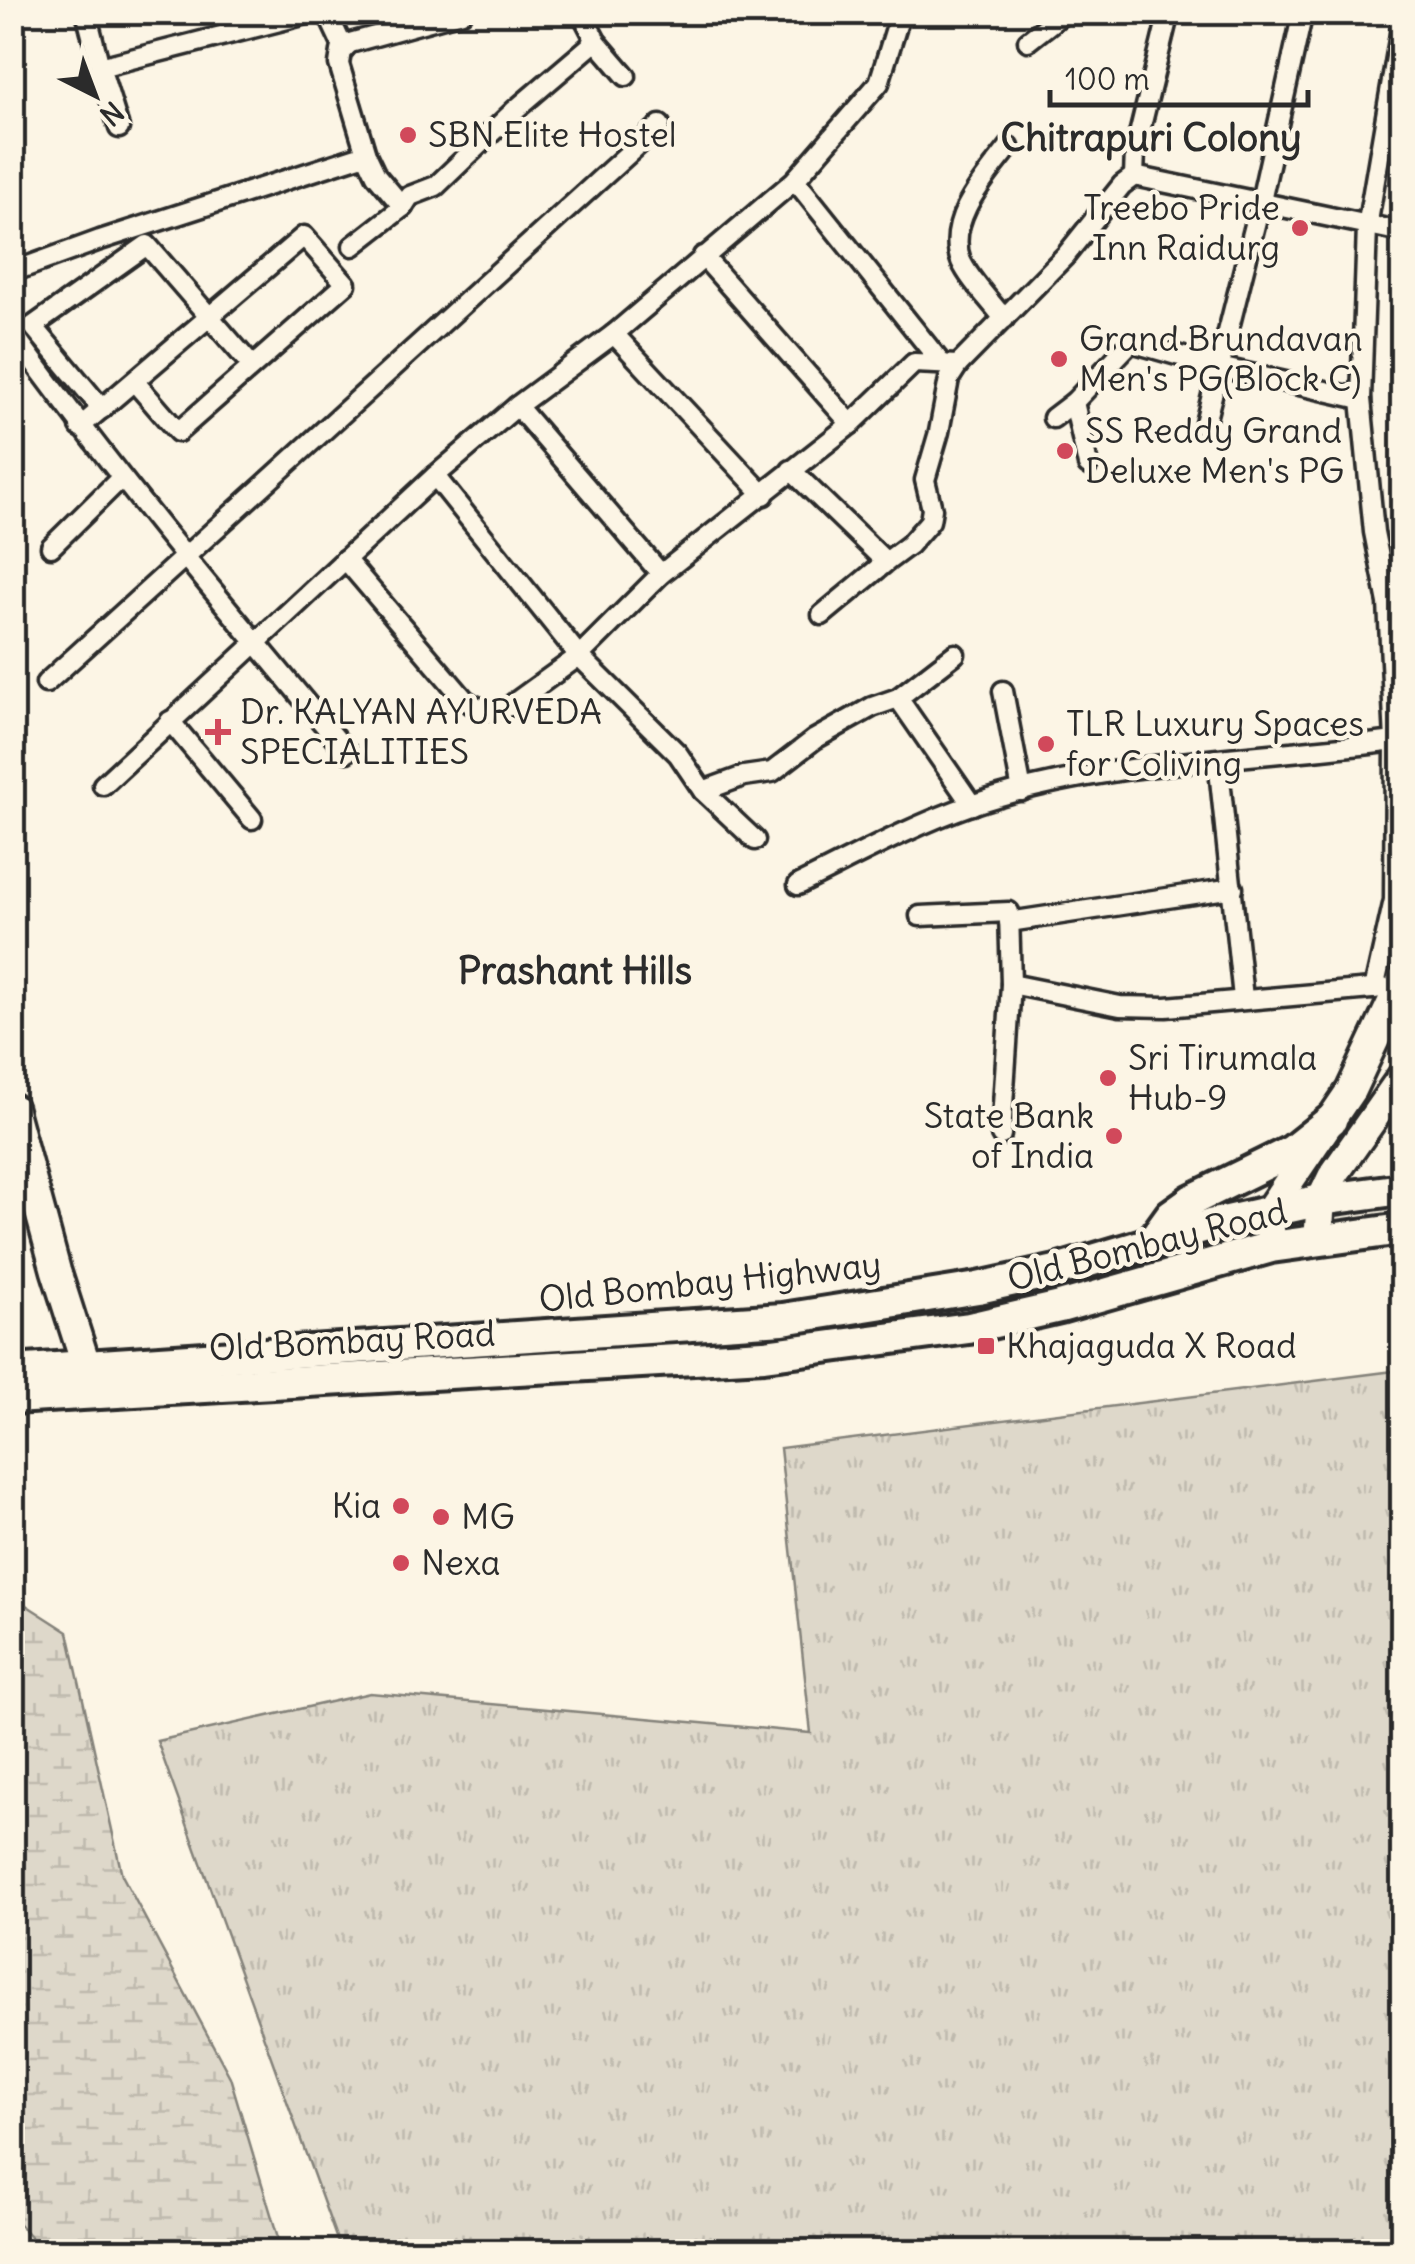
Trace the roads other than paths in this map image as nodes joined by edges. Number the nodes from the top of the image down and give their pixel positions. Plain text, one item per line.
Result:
1 (86, 12) edge
2 (318, 12) edge
3 (462, 12) edge
4 (582, 12) edge
5 (901, 12) edge
6 (1065, 12) edge
7 (1169, 12) edge
8 (1303, 12) edge
9 (1402, 22) edge
10 (596, 41) junction
11 (1028, 41) dead end
12 (344, 49) junction
13 (100, 67) junction
14 (626, 76) dead end
15 (660, 124) dead end
16 (118, 128) dead end
17 (1010, 148) dead end
18 (366, 154) junction
19 (1134, 176) junction
20 (794, 180) junction
21 (1261, 201) junction
22 (403, 207) junction
23 (1368, 227) junction
24 (1402, 232) edge
25 (354, 246) dead end
26 (702, 256) junction
27 (12, 272) edge
28 (211, 316) junction
29 (1004, 319) junction
30 (12, 332) edge
31 (614, 334) junction
32 (950, 364) junction
33 (252, 366) junction
34 (1219, 367) junction
35 (134, 381) junction
36 (1361, 400) junction
37 (1074, 402) junction
38 (517, 406) junction
39 (102, 408) junction
40 (1052, 418) dead end
41 (850, 424) junction
42 (80, 427) junction
43 (1204, 428) dead end
44 (1088, 465) dead end
45 (792, 470) junction
46 (435, 476) junction
47 (121, 478) junction
48 (764, 495) junction
49 (52, 547) dead end
50 (182, 557) junction
51 (346, 559) junction
52 (886, 562) junction
53 (661, 574) junction
54 (822, 615) dead end
55 (256, 643) junction
56 (955, 654) dead end
57 (579, 656) junction
58 (46, 683) dead end
59 (1003, 691) dead end
60 (898, 698) junction
61 (170, 721) junction
62 (1399, 740) edge
63 (347, 752) dead end
64 (1218, 760) junction
65 (102, 785) dead end
66 (704, 791) junction
67 (1022, 791) junction
68 (972, 804) junction
69 (252, 819) dead end
70 (755, 840) dead end
71 (798, 885) dead end
72 (1234, 888) junction
73 (920, 916) dead end
74 (1010, 922) junction
75 (1012, 984) junction
76 (1393, 985) edge
77 (1243, 998) junction
78 (1402, 1077) edge
79 (1402, 1100) edge
80 (12, 1108) edge
81 (1402, 1111) edge
82 (1330, 1120) junction
83 (1001, 1135) dead end
84 (1302, 1163) junction
85 (1327, 1189) junction
86 (1402, 1189) edge
87 (1270, 1211) junction
88 (1402, 1228) edge
89 (1154, 1240) junction
90 (1318, 1241) junction
91 (1271, 1247) junction
92 (86, 1365) junction
93 (12, 1370) edge
94 (12, 1398) edge

1 - 13 street
2 - 12 street
2 - 13 street
3 - 12 street
4 - 10 street
5 - 20 street
6 - 11 street
7 - 19 street
8 - 21 street
9 - 23 street
10 - 14 street
10 - 22 street
12 - 18 street
13 - 16 street
15 - 50 street
17 - 29 street
18 - 22 street
18 - 27 street
19 - 21 street
19 - 29 street
20 - 26 street
20 - 32 street
21 - 23 street
21 - 34 street
22 - 25 street
23 - 24 street
23 - 36 street
26 - 31 street
26 - 41 street
28 - 33 street
28 - 33 street
28 - 35 street
28 - 39 street
29 - 32 street
30 - 42 street
31 - 38 street
31 - 48 street
32 - 41 street
32 - 52 street
33 - 35 street
34 - 36 street
34 - 37 street
34 - 43 street
35 - 39 street
36 - 62 street
37 - 40 street
37 - 44 street
38 - 46 street
38 - 53 street
39 - 42 street
41 - 45 street
42 - 47 street
45 - 48 street
45 - 52 street
46 - 51 street
46 - 57 street
47 - 49 street
47 - 50 street
48 - 53 street
50 - 55 street
50 - 58 street
51 - 55 street
51 - 57 street
52 - 54 street
53 - 57 street
55 - 61 street
55 - 63 street
56 - 60 street
57 - 66 street
59 - 67 street
60 - 66 street
60 - 68 street
61 - 65 street
61 - 69 street
62 - 64 street
62 - 76 street
64 - 67 street
64 - 72 street
66 - 70 street
67 - 68 street
68 - 71 street
72 - 74 street
72 - 77 street
73 - 74 street
74 - 75 street
75 - 77 street
75 - 83 street
76 - 77 street
76 - 82 main road
78 - 85 main road
79 - 81 main road
80 - 92 main road
82 - 84 main road
82 - 89 main road
84 - 85 main road
84 - 87 main road
85 - 86 main road, Old Bombay Highway
85 - 87 main road, Old Bombay Highway
85 - 90 main road
87 - 89 main road, Old Bombay Highway
87 - 91 main road
88 - 90 main road, Old Bombay Road
89 - 92 main road, Old Bombay Highway
90 - 91 main road, Old Bombay Road
91 - 94 main road, Old Bombay Road
92 - 93 main road, Old Bombay Highway

